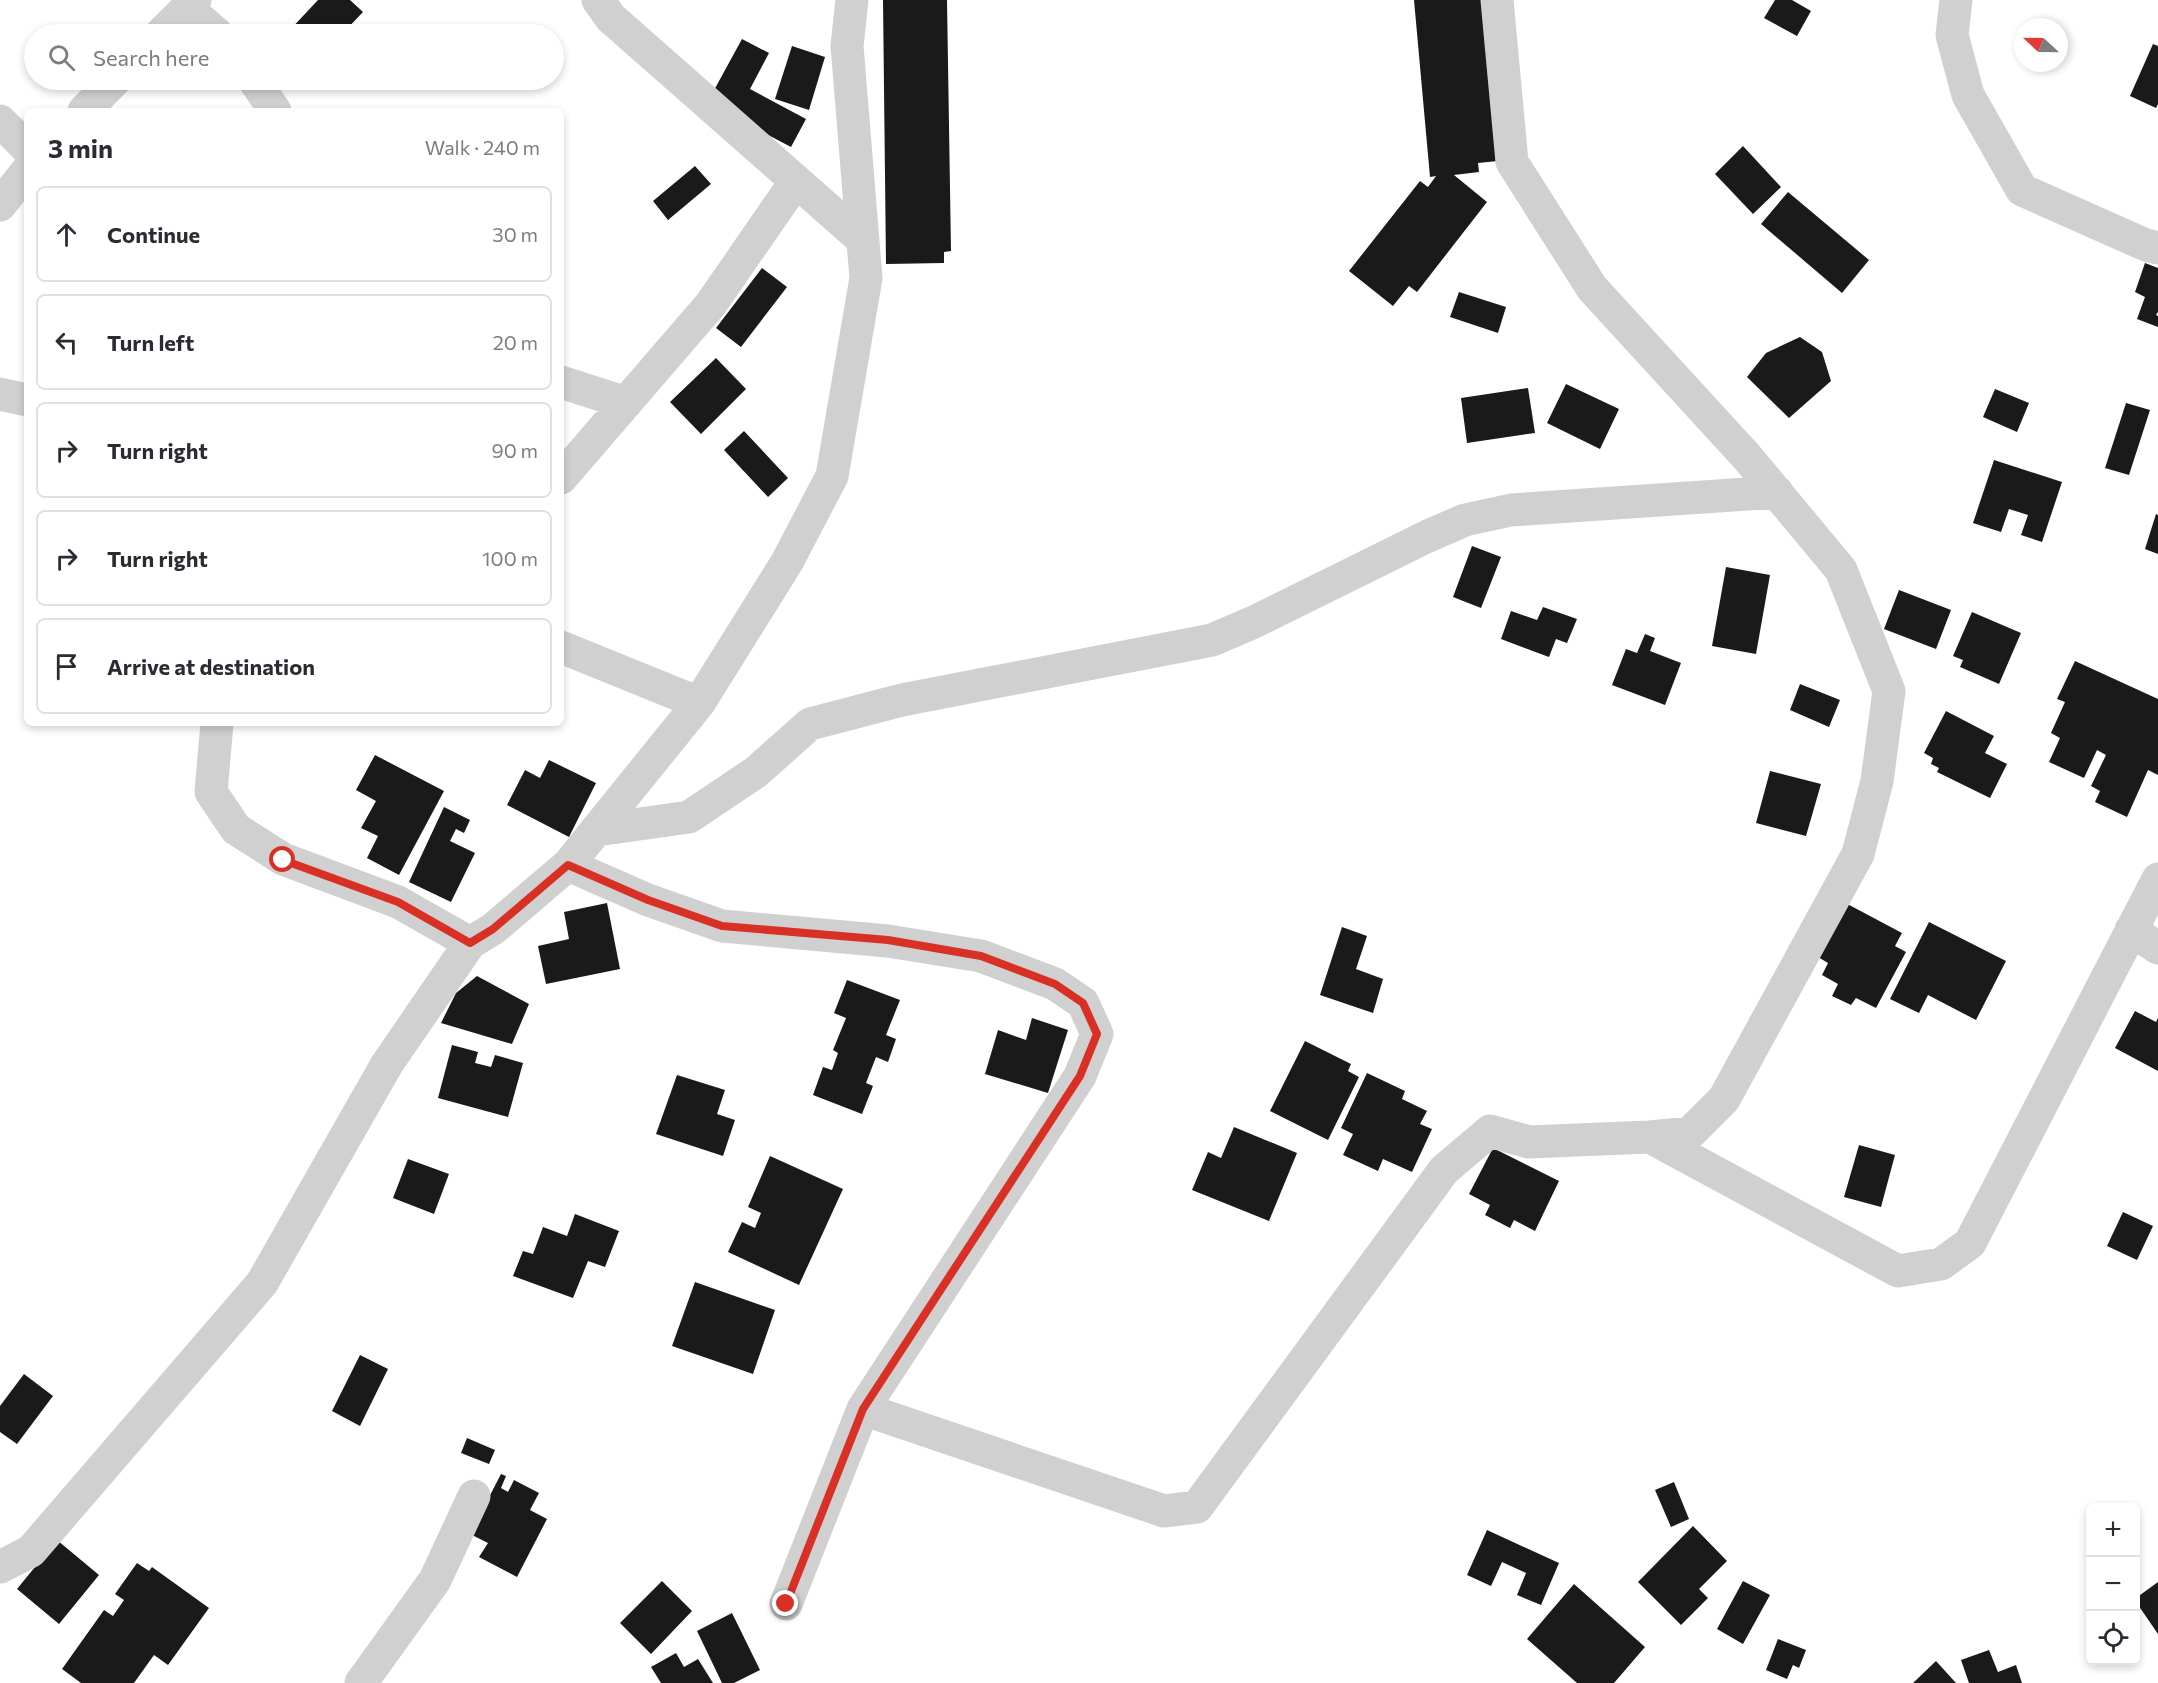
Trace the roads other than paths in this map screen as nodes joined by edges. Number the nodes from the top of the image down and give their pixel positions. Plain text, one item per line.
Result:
1 (598, 0) edge
2 (852, 0) edge
3 (1497, 0) edge
4 (1956, 0) edge
5 (191, 4) edge
6 (170, 24) edge
7 (208, 24) edge
8 (106, 90) edge
9 (260, 90) edge
10 (87, 108) edge
11 (272, 108) edge
12 (0, 121) edge
13 (24, 145) edge
14 (24, 175) edge
15 (796, 181) junction
16 (0, 205) edge
17 (863, 240) junction
18 (2158, 248) edge
19 (564, 383) edge
20 (0, 394) edge
21 (24, 399) edge
22 (626, 403) junction
23 (564, 475) edge
24 (1777, 492) junction
25 (564, 648) edge
26 (699, 703) junction
27 (217, 726) edge
28 (597, 830) junction
29 (568, 865) junction
30 (2158, 879) edge
31 (2131, 930) junction
32 (470, 943) junction
33 (2158, 948) edge
34 (1650, 1137) junction
35 (863, 1409) junction
36 (474, 1496) dead end
37 (0, 1567) edge
38 (786, 1604) dead end
39 (361, 1683) edge

1 - 15 street
2 - 17 street
3 - 24 street
4 - 18 street
5 - 6 street
5 - 7 street
8 - 10 street
9 - 11 street
12 - 13 street
14 - 16 street
15 - 17 street
15 - 22 street
17 - 26 street
19 - 22 street
20 - 21 street
22 - 23 street
24 - 28 street
24 - 34 street
25 - 26 street
26 - 28 street
27 - 32 street
28 - 29 street
29 - 32 street
29 - 35 street
30 - 31 street
31 - 33 street
31 - 34 street
32 - 37 street
34 - 35 street
35 - 38 street
36 - 39 street

